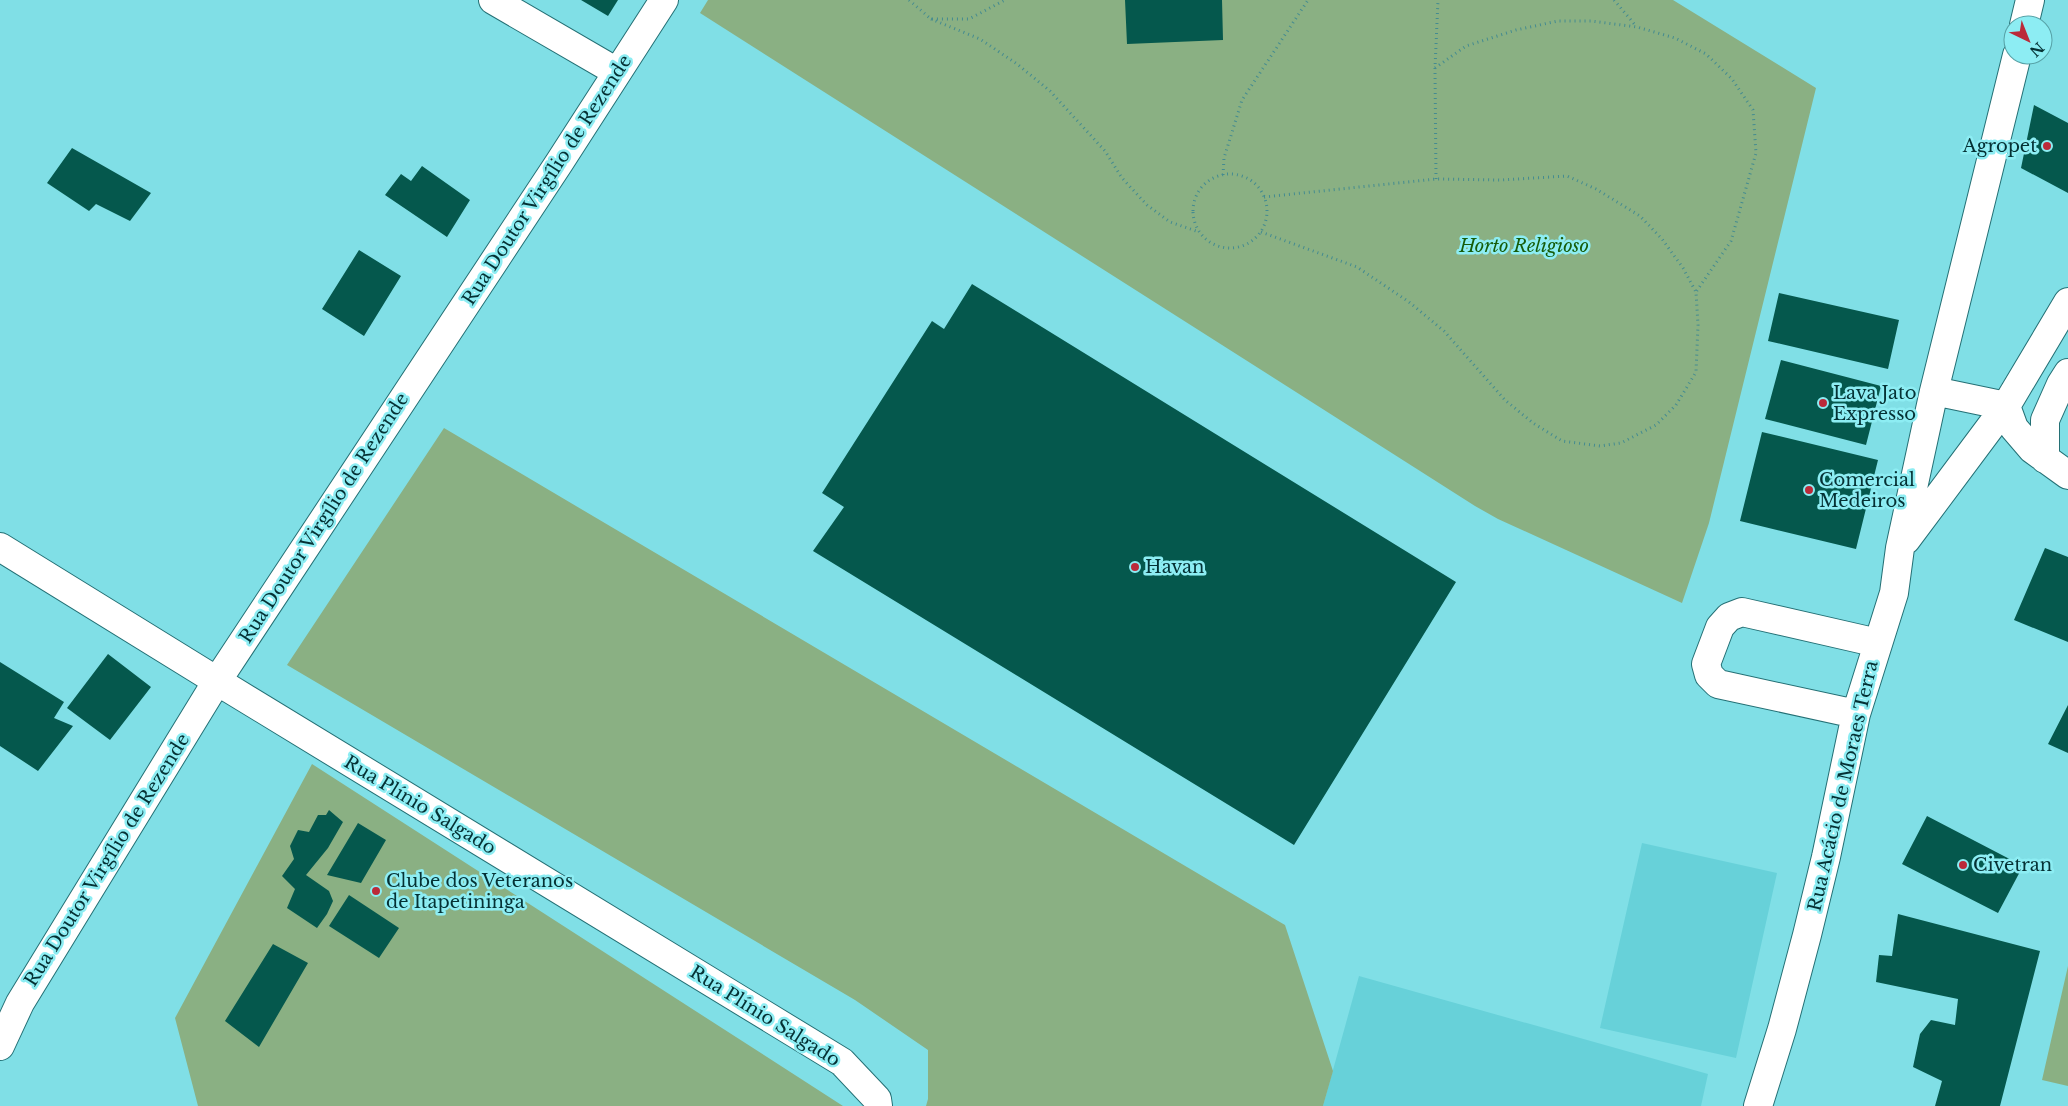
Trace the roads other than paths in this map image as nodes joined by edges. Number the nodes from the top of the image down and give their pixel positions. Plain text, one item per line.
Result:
1 (493, 0) edge
2 (664, 0) edge
3 (2030, 0) edge
4 (2026, 15) edge
5 (2015, 65) edge
6 (617, 72) junction
7 (2068, 302) edge
8 (2068, 373) edge
9 (1934, 391) junction
10 (2006, 406) junction
11 (2045, 459) junction
12 (2068, 475) edge
13 (0, 547) edge
14 (1900, 548) junction
15 (1878, 643) junction
16 (217, 681) junction
17 (1856, 714) junction
18 (0, 1046) edge
19 (878, 1106) edge
20 (1758, 1106) edge

1 - 6 street
2 - 6 street, Rua Doutor Virgílio de Rezende
3 - 4 street
5 - 9 street, Rua Acácio de Moraes Terra
6 - 16 street, Rua Doutor Virgílio de Rezende
7 - 10 street
8 - 11 street
9 - 10 street
9 - 14 street, Rua Acácio de Moraes Terra
10 - 11 street
10 - 14 street
11 - 12 street
13 - 16 street, Rua Plínio Salgado
14 - 15 street, Rua Acácio de Moraes Terra
15 - 17 street, Rua Acácio de Moraes Terra
15 - 17 street
16 - 18 street, Rua Doutor Virgílio de Rezende
16 - 19 street, Rua Plínio Salgado
17 - 20 street, Rua Acácio de Moraes Terra

